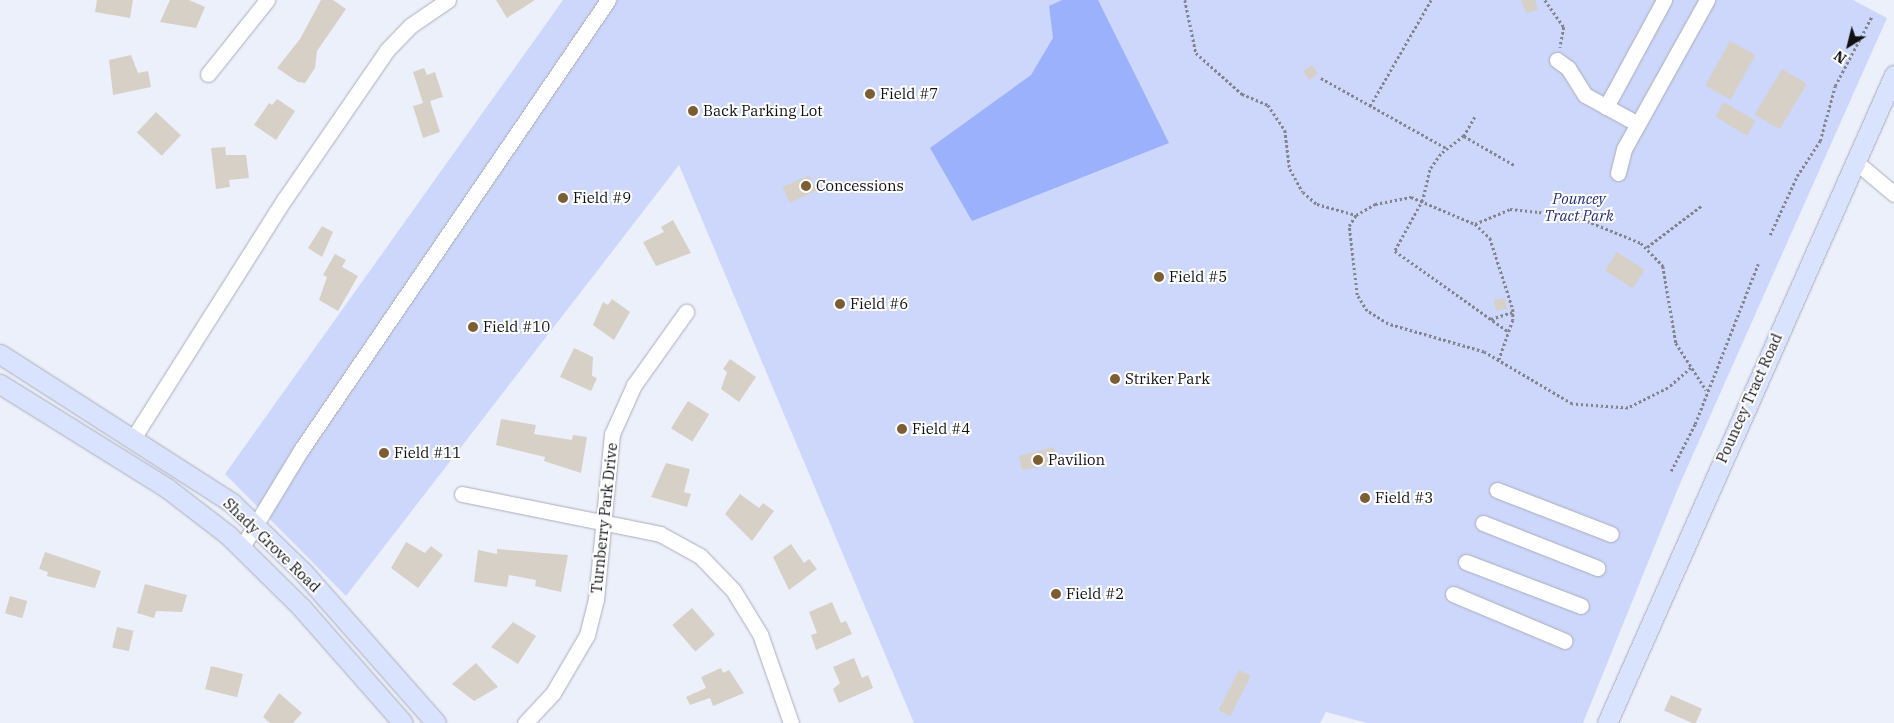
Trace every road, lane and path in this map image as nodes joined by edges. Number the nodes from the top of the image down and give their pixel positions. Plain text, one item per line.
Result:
1 (267, 0) edge
2 (448, 0) edge
3 (608, 0) edge
4 (1185, 0) edge
5 (1431, 0) edge
6 (1544, 0) edge
7 (1664, 0) edge
8 (1707, 0) edge
9 (1872, 16) dead end
10 (1558, 56) joint
11 (208, 74) dead end
12 (1894, 76) edge
13 (1321, 78) dead end
14 (1370, 106) junction
15 (1606, 107) junction
16 (1475, 118) dead end
17 (1638, 124) junction
18 (1464, 136) junction
19 (1446, 148) junction
20 (1855, 161) junction
21 (1514, 165) dead end
22 (1618, 174) dead end
23 (1894, 194) edge
24 (1423, 200) junction
25 (1701, 206) dead end
26 (1356, 215) junction
27 (1475, 224) junction
28 (1770, 235) dead end
29 (1647, 248) junction
30 (1758, 264) dead end
31 (686, 312) dead end
32 (1513, 312) junction
33 (1491, 319) junction
34 (1509, 332) junction
35 (0, 354) edge
36 (1499, 360) junction
37 (1691, 368) junction
38 (0, 384) edge
39 (1706, 390) junction
40 (134, 437) junction
41 (1671, 471) dead end
42 (1497, 490) dead end
43 (462, 494) dead end
44 (602, 521) junction
45 (1483, 523) dead end
46 (256, 525) junction
47 (1611, 534) dead end
48 (242, 547) junction
49 (1466, 562) dead end
50 (1597, 568) dead end
51 (1453, 594) dead end
52 (1580, 606) dead end
53 (1566, 641) dead end
54 (403, 723) edge
55 (436, 723) edge
56 (524, 723) edge
57 (791, 723) edge
58 (1607, 723) edge

1 - 11 street
2 - 40 street
3 - 46 street
4 - 26 path
5 - 14 path
6 - 10 path
7 - 15 street
8 - 17 street
9 - 28 path
10 - 15 street
12 - 20 main road, Pouncey Tract Road
13 - 14 path
14 - 19 path
15 - 17 street
16 - 18 path
17 - 22 street
18 - 19 path
18 - 21 path
19 - 24 path
20 - 23 street
20 - 58 main road, Pouncey Tract Road
24 - 26 path
24 - 27 path
24 - 33 path
25 - 29 path
26 - 36 path
27 - 29 path
27 - 32 path
29 - 37 path
30 - 39 path
31 - 44 street, Turnberry Park Drive
32 - 33 path
32 - 34 path
33 - 34 path
34 - 36 path
35 - 40 main road, Shady Grove Road
36 - 37 path
37 - 39 path
38 - 48 main road, Shady Grove Road
39 - 41 path
40 - 46 main road, Shady Grove Road
42 - 47 street
43 - 44 street
44 - 56 street, Turnberry Park Drive
44 - 57 street
45 - 50 street
46 - 48 street
46 - 55 main road, Shady Grove Road
48 - 54 main road, Shady Grove Road
49 - 52 street
51 - 53 street

